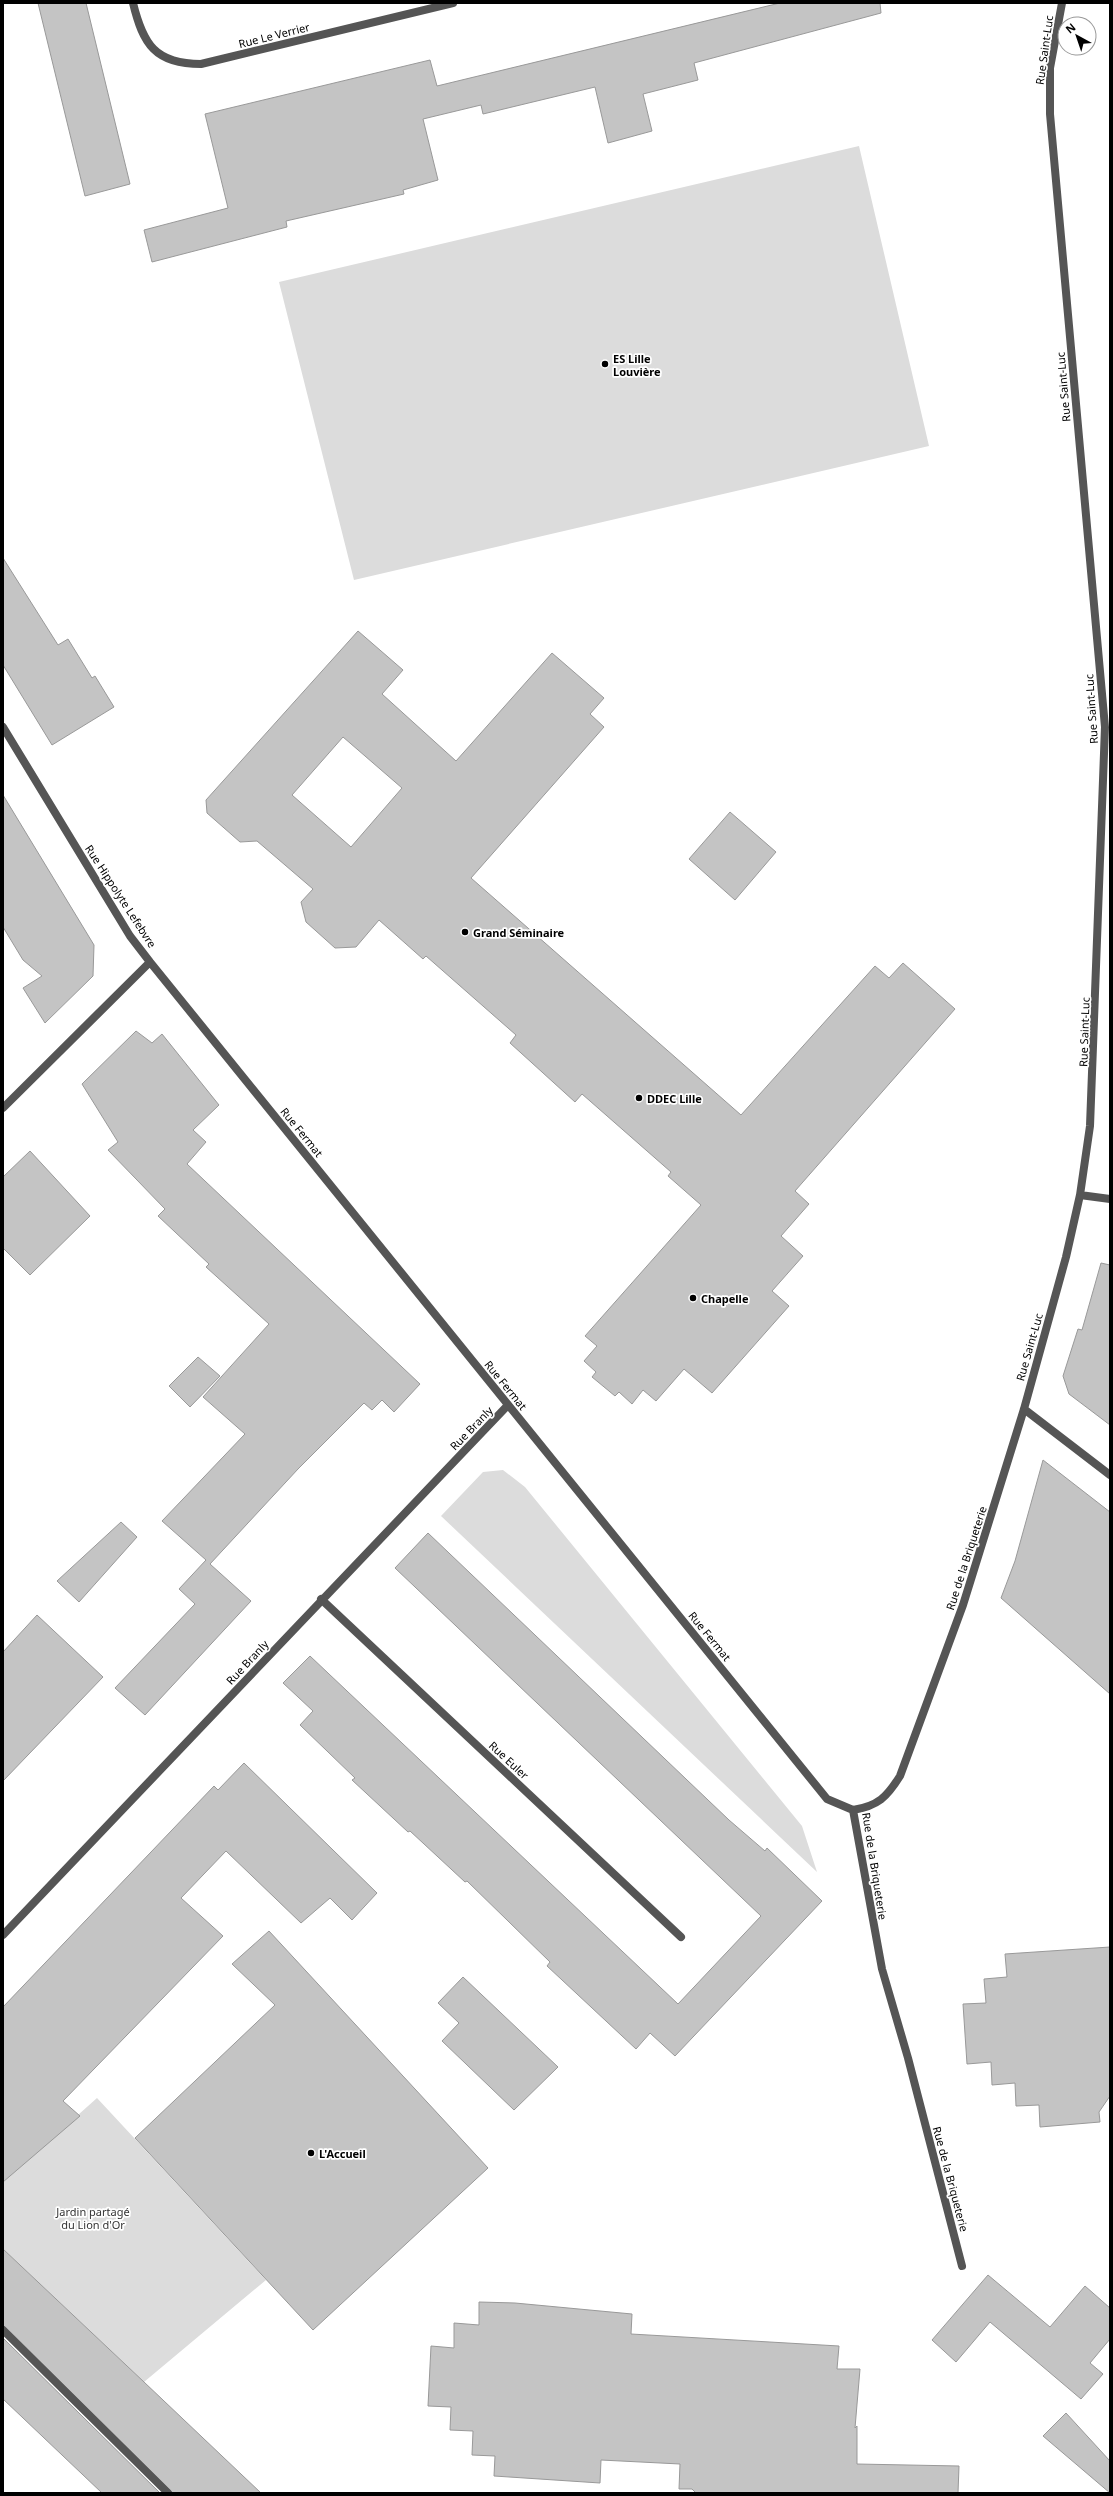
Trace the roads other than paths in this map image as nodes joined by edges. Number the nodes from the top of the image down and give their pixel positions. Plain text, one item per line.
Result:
1 (133, 3) edge
2 (454, 3) edge
3 (1062, 3) edge
4 (3, 727) edge
5 (150, 962) junction
6 (3, 1108) edge
7 (1080, 1195) junction
8 (1110, 1199) edge
9 (508, 1405) junction
10 (1024, 1409) junction
11 (1110, 1475) edge
12 (321, 1599) junction
13 (853, 1810) junction
14 (3, 1935) edge
15 (681, 1937) dead end
16 (962, 2266) dead end
17 (3, 2330) edge
18 (168, 2493) edge

1 - 2 street, Rue Le Verrier
3 - 7 street, Rue Saint-Luc
4 - 5 street, Rue Hippolyte Lefebvre
5 - 6 street, Rue Hippolyte Lefebvre
5 - 9 street, Rue Fermat
7 - 8 street
7 - 10 street, Rue Saint-Luc
9 - 12 street, Rue Branly
9 - 13 street, Rue Fermat
10 - 11 street
10 - 13 street, Rue de la Briqueterie
12 - 14 street, Rue Branly
12 - 15 street, Rue Euler
13 - 16 street, Rue de la Briqueterie
17 - 18 street

